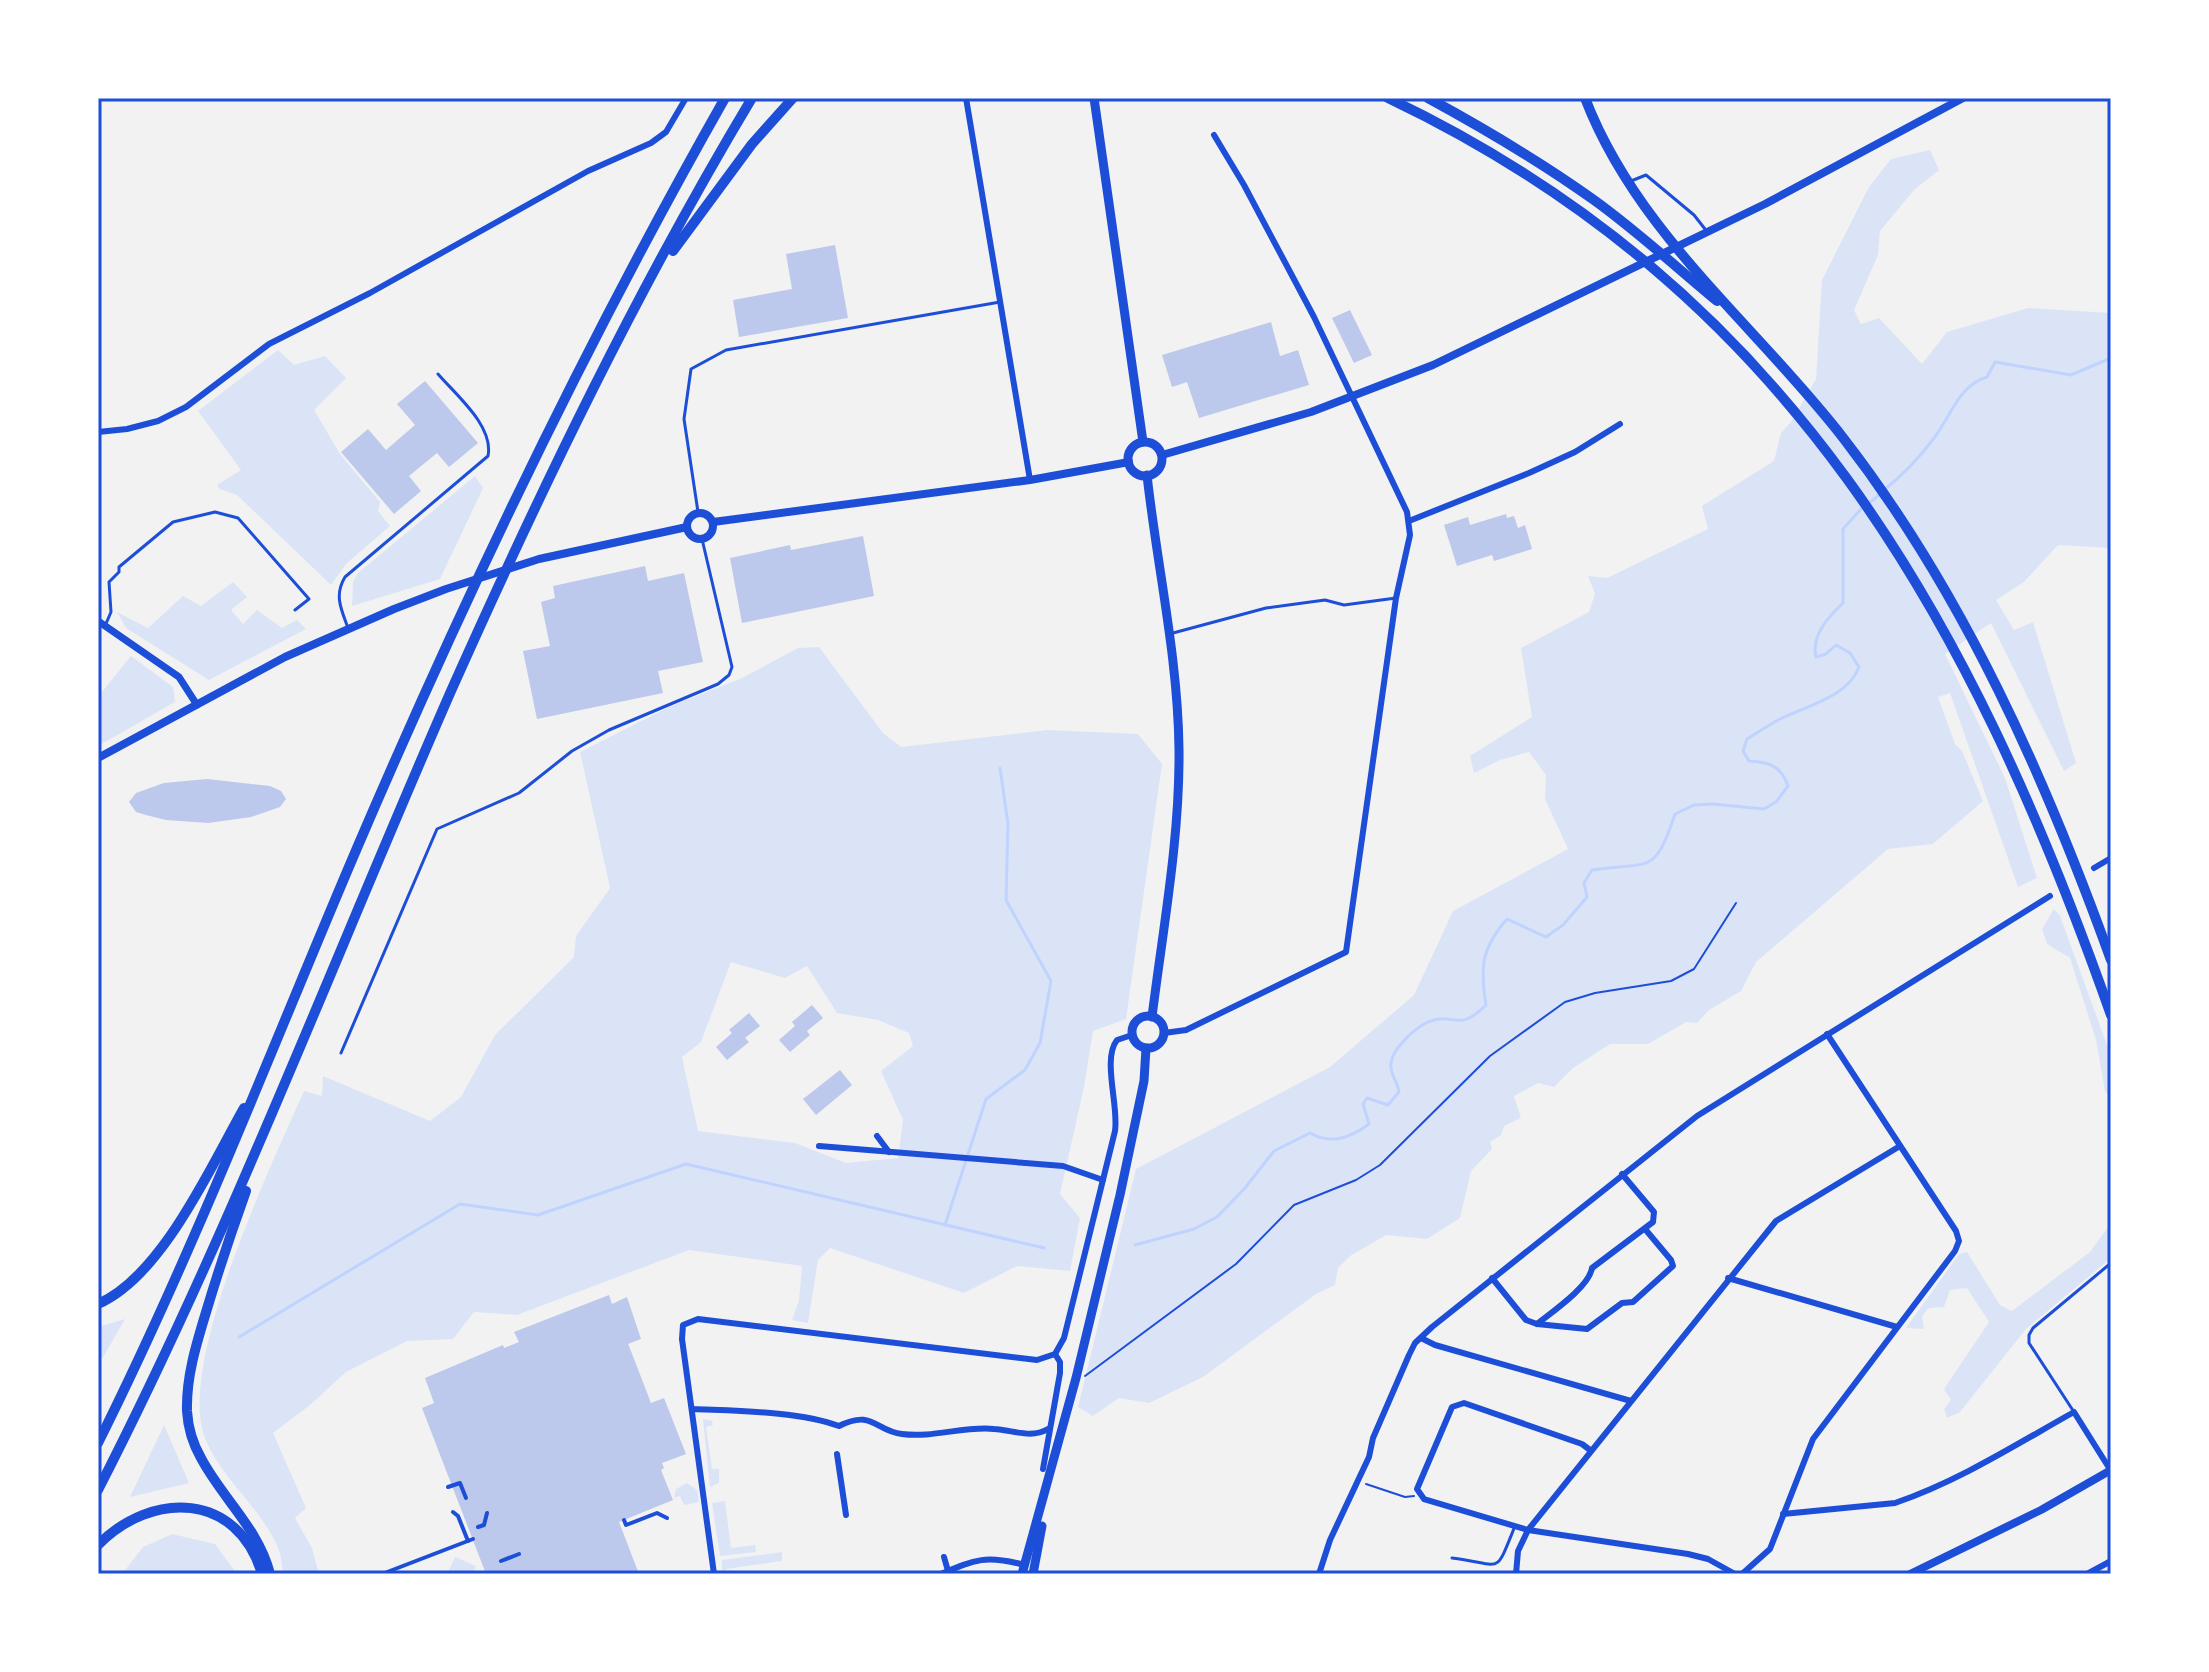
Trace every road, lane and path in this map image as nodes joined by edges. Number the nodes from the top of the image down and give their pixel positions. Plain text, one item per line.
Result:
1 (686, 98) edge
2 (725, 98) edge
3 (752, 98) edge
4 (793, 98) edge
5 (966, 98) edge
6 (1094, 98) edge
7 (1388, 98) edge
8 (1428, 98) edge
9 (1585, 98) edge
10 (1963, 98) edge
11 (1214, 135) dead end
12 (1627, 182) junction
13 (1707, 232) junction
14 (651, 282) junction
15 (1000, 302) junction
16 (1745, 325) junction
17 (438, 374) dead end
18 (1352, 398) junction
19 (1620, 424) dead end
20 (98, 432) edge
21 (1143, 442) junction
22 (1162, 455) junction
23 (1129, 462) junction
24 (1147, 475) junction
25 (1030, 480) junction
26 (698, 512) junction
27 (1409, 521) junction
28 (713, 522) junction
29 (687, 527) junction
30 (702, 539) junction
31 (1396, 598) junction
32 (295, 610) dead end
33 (102, 624) edge
34 (348, 628) junction
35 (1169, 634) junction
36 (197, 705) junction
37 (98, 758) edge
38 (2111, 858) edge
39 (2094, 868) dead end
40 (2050, 896) dead end
41 (1736, 903) dead end
42 (2111, 960) edge
43 (2111, 1015) edge
44 (1152, 1017) junction
45 (1164, 1033) junction
46 (1827, 1034) junction
47 (1132, 1035) junction
48 (1146, 1048) junction
49 (341, 1053) dead end
50 (264, 1071) junction
51 (264, 1136) junction
52 (877, 1136) dead end
53 (819, 1146) dead end
54 (1900, 1146) junction
55 (889, 1152) junction
56 (1622, 1174) junction
57 (1103, 1180) junction
58 (1645, 1229) junction
59 (2111, 1263) edge
60 (1492, 1278) junction
61 (1728, 1278) junction
62 (98, 1304) edge
63 (1537, 1324) junction
64 (1897, 1327) junction
65 (1421, 1338) junction
66 (1055, 1354) junction
67 (1076, 1378) junction
68 (1631, 1401) junction
69 (692, 1409) junction
70 (2074, 1412) junction
71 (1048, 1429) junction
72 (98, 1443) edge
73 (1590, 1450) junction
74 (837, 1454) dead end
75 (1043, 1469) dead end
76 (2111, 1470) edge
77 (1049, 1479) junction
78 (1358, 1481) junction
79 (448, 1487) dead end
80 (98, 1490) edge
81 (1419, 1496) junction
82 (466, 1498) dead end
83 (453, 1512) dead end
84 (487, 1513) dead end
85 (1783, 1514) junction
86 (846, 1515) dead end
87 (667, 1518) dead end
88 (624, 1520) dead end
89 (1515, 1526) junction
90 (478, 1527) dead end
91 (1528, 1530) junction
92 (98, 1545) edge
93 (519, 1554) dead end
94 (944, 1557) dead end
95 (1452, 1558) dead end
96 (501, 1561) dead end
97 (2111, 1561) edge
98 (1024, 1570) edge
99 (944, 1572) edge
100 (262, 1574) edge
101 (270, 1574) edge
102 (382, 1574) edge
103 (714, 1574) edge
104 (1033, 1574) edge
105 (1319, 1574) edge
106 (1516, 1574) edge
107 (1735, 1574) edge
108 (1742, 1574) edge
109 (1910, 1574) edge
110 (2087, 1574) edge

1 - 20 street
2 - 50 highway
3 - 14 highway
4 - 14 highway
5 - 15 street
6 - 21 main road
7 - 43 highway
8 - 16 highway
9 - 12 highway
10 - 13 main road
11 - 18 street
12 - 13 lane
12 - 16 highway
13 - 18 main road
14 - 51 highway
15 - 25 street
15 - 26 lane
16 - 42 highway
17 - 34 lane
18 - 22 main road
18 - 27 street
19 - 27 street
21 - 22 main road
21 - 23 main road
22 - 24 main road
23 - 24 main road
23 - 25 main road
24 - 35 main road
25 - 28 main road
26 - 28 main road
26 - 29 main road
27 - 31 street
28 - 30 main road
29 - 30 main road
29 - 34 main road
30 - 49 lane
31 - 35 lane
31 - 45 street
32 - 33 lane
33 - 36 street
34 - 36 main road
35 - 44 main road
36 - 37 main road
38 - 39 street
40 - 46 street
41 - 67 path
44 - 45 main road
44 - 47 main road
45 - 48 main road
46 - 54 street
46 - 56 street
47 - 48 main road
47 - 57 street
48 - 67 main road
50 - 62 highway
50 - 72 highway
51 - 80 highway
51 - 101 highway
52 - 55 street
53 - 55 street
54 - 61 street
54 - 64 street
55 - 57 street
56 - 58 street
56 - 60 street
57 - 66 street
58 - 63 street
58 - 63 street
59 - 70 lane
60 - 63 street
60 - 65 street
61 - 64 street
61 - 68 street
64 - 85 street
65 - 68 street
65 - 78 street
66 - 69 street
66 - 71 street
67 - 77 main road
68 - 73 street
69 - 71 street
69 - 103 street
70 - 76 street
70 - 85 street
71 - 75 street
73 - 81 street
73 - 91 street
74 - 86 street
76 - 109 main road
77 - 98 main road
77 - 104 main road
78 - 81 path
78 - 105 street
79 - 82 street
81 - 89 street
83 - 102 street
84 - 90 street
85 - 108 street
87 - 88 street
89 - 91 street
89 - 95 lane
91 - 106 street
91 - 107 street
92 - 100 highway
93 - 96 street
94 - 99 street
97 - 110 street
98 - 99 street

